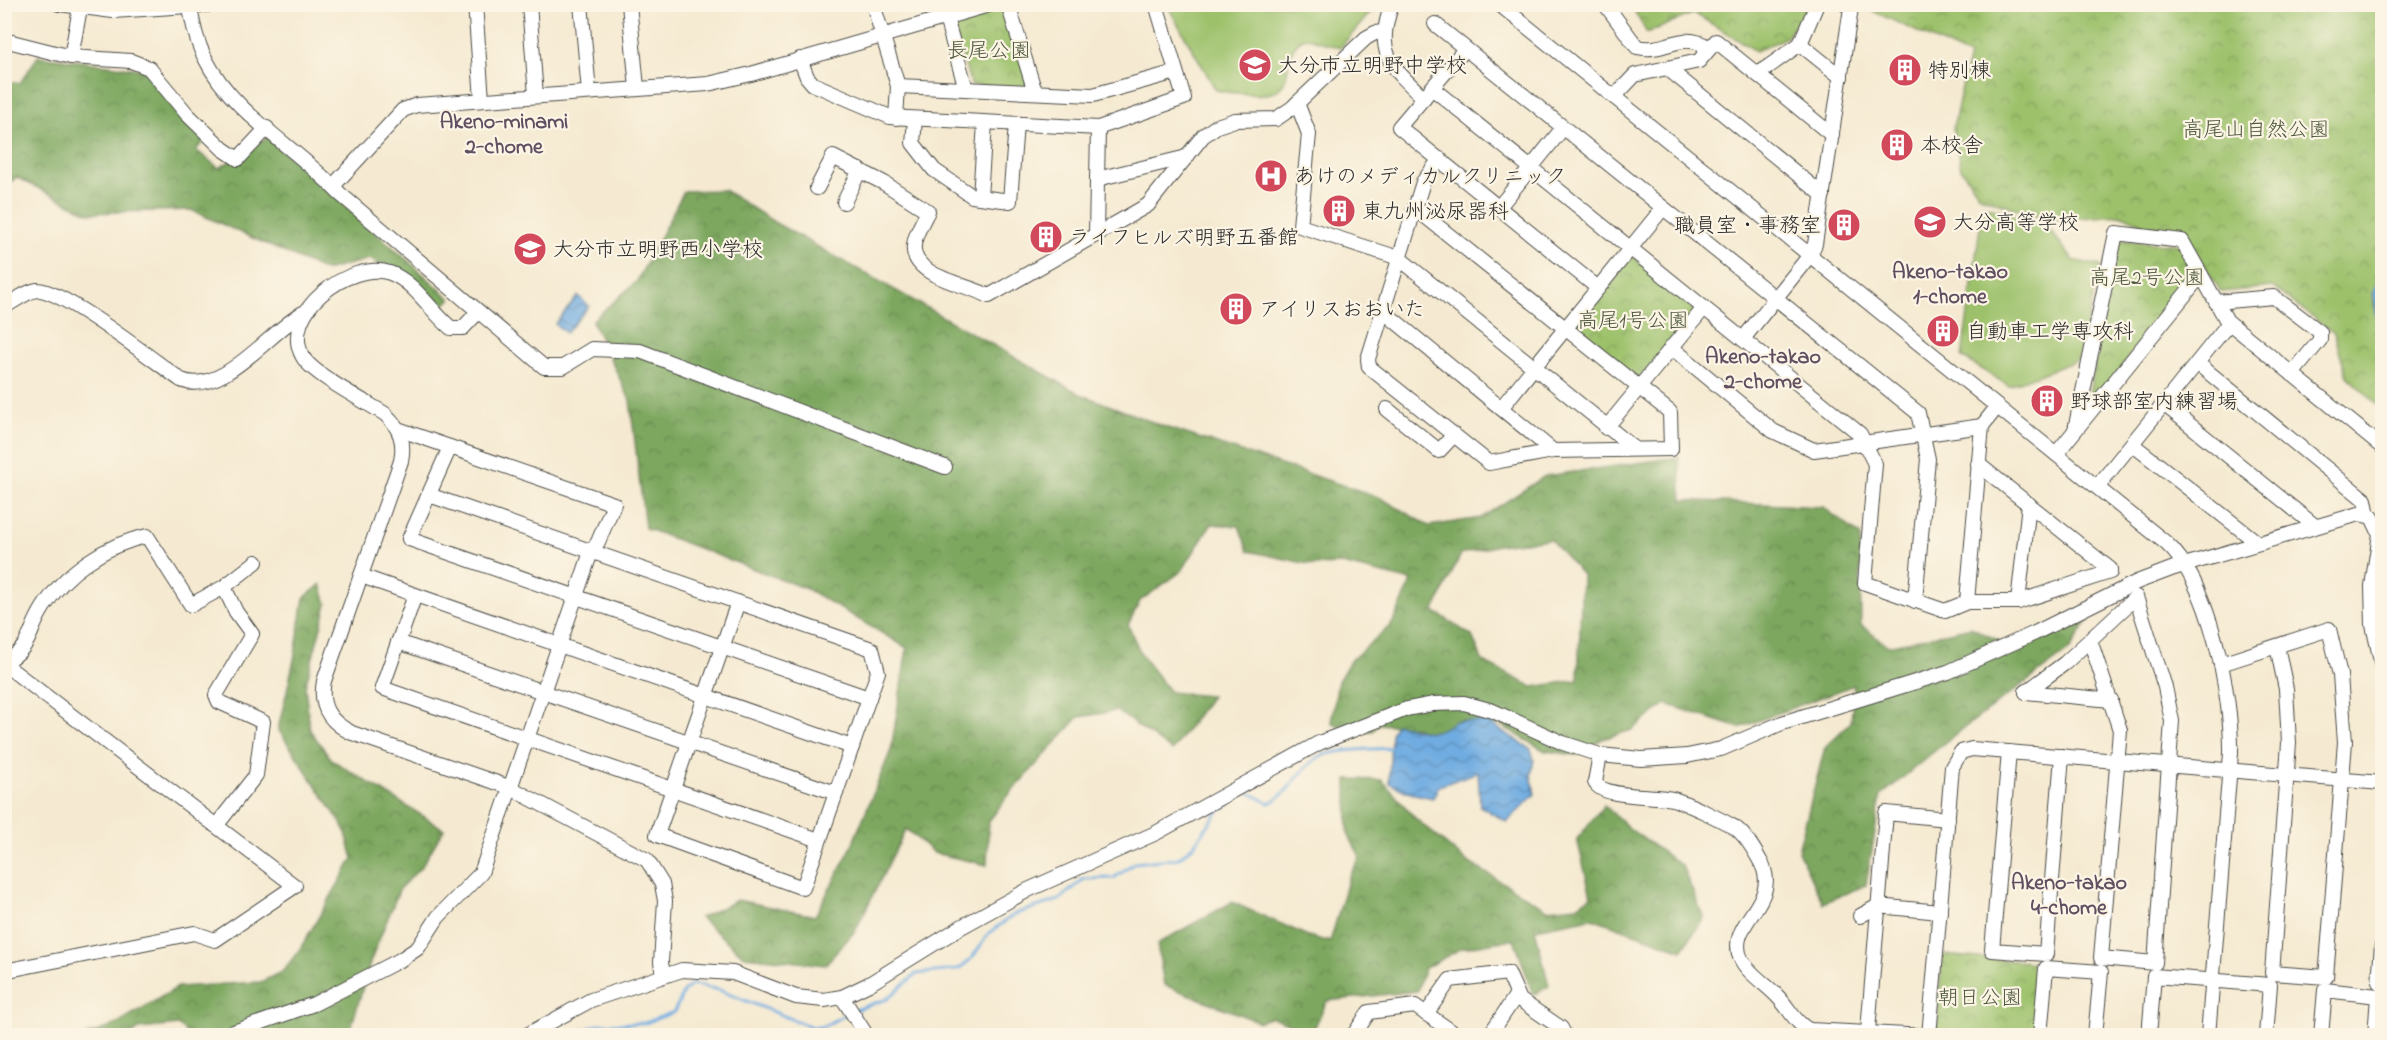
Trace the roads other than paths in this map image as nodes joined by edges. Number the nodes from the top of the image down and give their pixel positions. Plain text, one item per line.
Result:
1 (59, 4) edge
2 (218, 4) edge
3 (475, 4) edge
4 (529, 4) edge
5 (581, 4) edge
6 (630, 4) edge
7 (873, 4) edge
8 (992, 4) edge
9 (1008, 4) edge
10 (1156, 4) edge
11 (1392, 4) edge
12 (1499, 4) edge
13 (1605, 4) edge
14 (1817, 4) edge
15 (1845, 4) edge
16 (189, 5) edge
17 (80, 8) junction
18 (946, 18) junction
19 (1435, 24) dead end
20 (1383, 32) junction
21 (882, 36) junction
22 (4, 40) edge
23 (1800, 44) junction
24 (1710, 48) junction
25 (1465, 49) junction
26 (71, 57) junction
27 (800, 59) junction
28 (1667, 68) junction
29 (1176, 72) junction
30 (1758, 74) junction
31 (1841, 77) junction
32 (898, 86) junction
33 (637, 88) junction
34 (966, 89) junction
35 (589, 92) junction
36 (1035, 93) junction
37 (1428, 93) junction
38 (536, 96) junction
39 (1614, 97) junction
40 (482, 100) junction
41 (1297, 102) junction
42 (896, 118) junction
43 (915, 119) junction
44 (985, 123) junction
45 (1016, 124) junction
46 (267, 128) junction
47 (1098, 128) junction
48 (1563, 128) junction
49 (1832, 135) junction
50 (1187, 157) junction
51 (1440, 159) junction
52 (1530, 168) junction
53 (860, 170) junction
54 (1097, 179) junction
55 (333, 186) junction
56 (817, 188) dead end
57 (1822, 195) junction
58 (980, 197) junction
59 (844, 202) dead end
60 (1499, 207) junction
61 (1415, 208) junction
62 (1663, 208) junction
63 (1096, 235) junction
64 (1630, 248) junction
65 (1810, 255) junction
66 (1399, 258) junction
67 (2201, 276) junction
68 (1598, 288) junction
69 (1776, 299) junction
70 (2216, 302) junction
71 (4, 307) edge
72 (1704, 308) junction
73 (1383, 311) junction
74 (478, 312) junction
75 (303, 313) junction
76 (2229, 323) junction
77 (1566, 328) junction
78 (1743, 339) junction
79 (1671, 347) junction
80 (2197, 363) junction
81 (1533, 368) junction
82 (2292, 374) junction
83 (1639, 387) junction
84 (1412, 401) junction
85 (2164, 404) junction
86 (1998, 407) junction
87 (1501, 408) junction
88 (1982, 426) junction
89 (1606, 428) junction
90 (398, 429) junction
91 (2075, 430) junction
92 (1923, 434) junction
93 (1454, 435) junction
94 (1866, 442) junction
95 (2132, 444) junction
96 (450, 447) junction
97 (2382, 447) edge
98 (1635, 449) junction
99 (1553, 451) junction
100 (2055, 454) junction
101 (1978, 464) junction
102 (945, 467) dead end
103 (2097, 487) junction
104 (429, 495) junction
105 (2029, 504) junction
106 (2368, 515) junction
107 (2315, 526) junction
108 (2381, 526) edge
109 (2258, 543) junction
110 (591, 552) junction
111 (256, 562) dead end
112 (2187, 566) junction
113 (361, 576) junction
114 (224, 587) junction
115 (415, 595) junction
116 (576, 597) junction
117 (1914, 601) junction
118 (738, 602) junction
119 (1967, 602) junction
120 (2018, 602) junction
121 (2090, 640) junction
122 (398, 642) junction
123 (560, 645) junction
124 (2277, 646) junction
125 (722, 648) junction
126 (4, 664) edge
127 (2221, 664) junction
128 (2382, 666) edge
129 (544, 693) junction
130 (705, 696) junction
131 (869, 698) junction
132 (2111, 700) junction
133 (528, 739) junction
134 (689, 743) junction
135 (852, 747) junction
136 (2009, 752) junction
137 (1600, 755) junction
138 (2062, 756) junction
139 (2117, 761) junction
140 (2170, 765) junction
141 (2230, 770) junction
142 (2288, 775) junction
143 (2343, 780) junction
144 (2382, 783) edge
145 (509, 787) junction
146 (673, 789) junction
147 (836, 793) junction
148 (1948, 819) junction
149 (216, 826) junction
150 (819, 840) junction
151 (1878, 906) junction
152 (1940, 912) junction
153 (1860, 916) dead end
154 (2382, 945) edge
155 (4, 970) edge
156 (663, 975) junction
157 (2212, 981) junction
158 (2382, 982) edge
159 (1517, 994) junction
160 (844, 1000) junction
161 (1426, 1014) junction
162 (1868, 1031) junction
163 (1561, 1033) edge
164 (222, 1035) edge
165 (525, 1035) edge
166 (867, 1035) edge
167 (1355, 1035) edge
168 (1458, 1035) edge
169 (1489, 1035) edge
170 (1927, 1035) edge
171 (2040, 1035) edge
172 (2095, 1035) edge
173 (2149, 1035) edge
174 (2208, 1035) edge
175 (2266, 1035) edge
176 (2321, 1035) edge
177 (2375, 1035) edge

1 - 17 street
2 - 16 street
3 - 40 street
4 - 38 street
5 - 35 street
6 - 33 street
7 - 21 street
8 - 18 street
9 - 36 street
10 - 29 street
11 - 20 street
12 - 39 street
13 - 24 street
14 - 23 street
15 - 31 street
16 - 17 street
16 - 46 street
17 - 26 street
18 - 21 street
18 - 34 street
19 - 25 street
20 - 37 street
20 - 41 street
21 - 27 street
21 - 32 street
22 - 26 street
23 - 30 street
23 - 31 street
24 - 28 street
24 - 30 street
25 - 37 street
25 - 48 street
26 - 46 street
27 - 33 street
27 - 42 street
28 - 39 street
28 - 57 street
29 - 36 street
29 - 47 street
30 - 49 street
31 - 49 street
32 - 34 street
32 - 42 street
33 - 35 street
34 - 36 street
35 - 38 street
37 - 51 street
37 - 52 street
38 - 40 street
39 - 65 street
40 - 55 street
41 - 50 street
41 - 66 street
42 - 43 street
43 - 44 street
43 - 58 street
44 - 45 street
44 - 58 street
45 - 47 street
45 - 58 street
46 - 55 street
47 - 54 street
48 - 52 street
48 - 62 street
49 - 57 street
50 - 54 street
50 - 63 street
51 - 60 street
51 - 61 street
52 - 60 street
52 - 64 street
53 - 56 street
53 - 59 street
53 - 63 street
54 - 63 street
55 - 74 street
57 - 65 street
60 - 68 street
61 - 66 street
61 - 77 street
62 - 64 street
62 - 69 street
64 - 68 street
64 - 72 street
65 - 69 street
65 - 86 street
66 - 73 street
66 - 81 street
67 - 70 street
67 - 91 street
67 - 91 street
68 - 77 street
69 - 78 street
69 - 92 street
70 - 76 street
70 - 82 street
71 - 75 street
72 - 78 street
72 - 79 street
73 - 84 street
73 - 87 street
74 - 75 street
74 - 102 street
75 - 90 street
76 - 80 street
76 - 82 street
77 - 81 street
77 - 83 street
78 - 94 street
79 - 83 street
79 - 94 street
80 - 85 street
80 - 106 street
81 - 87 street
81 - 89 street
82 - 97 street
83 - 89 street
83 - 98 street
84 - 93 street
84 - 93 street
85 - 95 street
85 - 107 street
86 - 88 street
86 - 100 street
87 - 99 street
88 - 92 street
88 - 101 street
89 - 98 street
90 - 96 street
90 - 113 street
91 - 100 street
92 - 94 street
92 - 117 street
93 - 99 street
94 - 117 street
95 - 103 street
95 - 109 street
96 - 104 street
96 - 110 street
98 - 99 street
100 - 103 street
101 - 105 street
101 - 119 street
103 - 112 street
104 - 110 street
104 - 116 street
105 - 120 street
105 - 120 street
106 - 107 street
106 - 108 street
107 - 109 street
108 - 128 street
109 - 112 street
110 - 116 street
110 - 118 street
111 - 114 street
112 - 127 street
112 - 137 street
113 - 115 street
113 - 145 street
114 - 126 street
114 - 149 street
115 - 122 street
115 - 123 street
116 - 123 street
116 - 125 street
117 - 119 street
118 - 125 street
118 - 131 street
119 - 120 street
121 - 132 street
121 - 132 street
121 - 140 street
122 - 129 street
122 - 133 street
123 - 129 street
123 - 130 street
124 - 127 street
124 - 142 street
124 - 143 street
125 - 130 street
125 - 131 street
126 - 149 street
127 - 141 street
129 - 133 street
129 - 134 street
130 - 134 street
130 - 135 street
131 - 135 street
132 - 139 street
133 - 145 street
133 - 146 street
134 - 146 street
134 - 147 street
135 - 147 street
136 - 138 street
136 - 138 street
136 - 148 street
137 - 160 street
137 - 162 street
138 - 139 street
139 - 140 street
139 - 140 street
140 - 141 street
141 - 142 street
141 - 157 street
142 - 143 street
142 - 143 street
143 - 144 street
145 - 156 street
145 - 164 street
146 - 150 street
146 - 150 street
147 - 150 street
148 - 151 street
148 - 152 street
149 - 155 street
151 - 152 street
151 - 153 street
151 - 162 street
152 - 170 street
154 - 158 street
156 - 160 street
156 - 165 street
157 - 173 street
157 - 174 street
157 - 175 street
159 - 161 street
159 - 163 street
159 - 169 street
160 - 166 street
161 - 167 street
161 - 168 street
162 - 170 street
171 - 172 street
176 - 177 street

